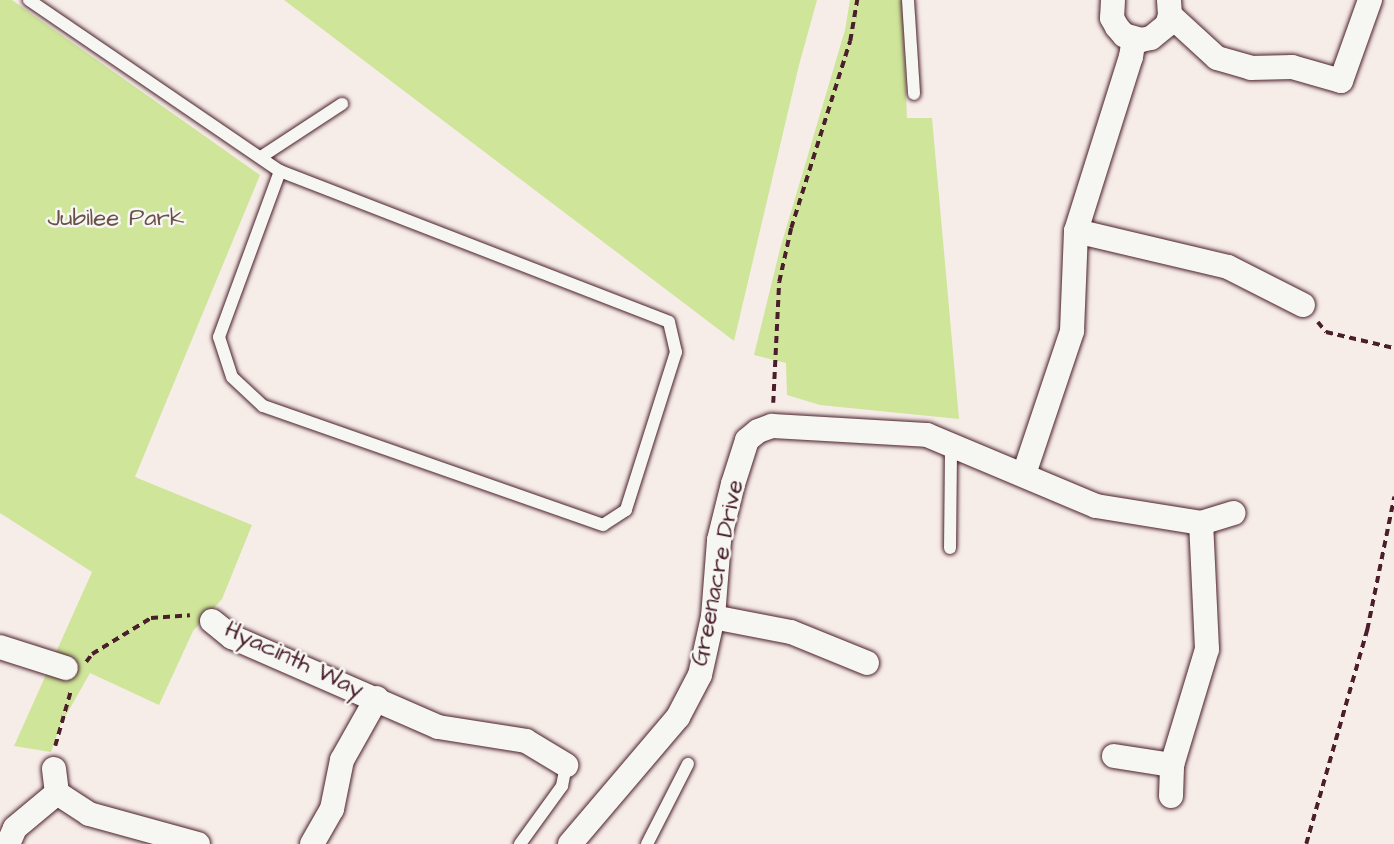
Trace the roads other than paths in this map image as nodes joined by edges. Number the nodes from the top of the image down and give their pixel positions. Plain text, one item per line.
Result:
1 (29, 0) edge
2 (908, 0) edge
3 (1112, 0) edge
4 (1370, 0) edge
5 (1170, 7) edge
6 (1134, 39) junction
7 (914, 94) dead end
8 (342, 104) dead end
9 (261, 157) junction
10 (280, 171) junction
11 (1076, 231) junction
12 (1303, 305) road end
13 (951, 445) junction
14 (1024, 474) junction
15 (1234, 513) dead end
16 (1201, 523) junction
17 (950, 548) dead end
18 (713, 617) junction
19 (212, 621) road end
20 (0, 647) edge
21 (867, 663) dead end
22 (74, 673) road end
23 (377, 698) junction
24 (1114, 756) dead end
25 (688, 764) dead end
26 (566, 765) joint
27 (1172, 765) junction
28 (1171, 796) dead end
29 (155, 837) edge
30 (8, 844) edge
31 (198, 844) edge
32 (312, 844) edge
33 (520, 844) edge
34 (569, 844) edge
35 (648, 844) edge

1 - 9 lane
2 - 7 lane
3 - 6 street
4 - 5 street
5 - 6 street
6 - 11 street
8 - 9 lane
9 - 10 lane
10 - 10 lane
11 - 12 street
11 - 14 street
13 - 14 street
13 - 17 lane
13 - 18 street, Greenacre Drive
14 - 16 street
15 - 16 street
16 - 27 street
18 - 21 street
18 - 34 street, Greenacre Drive
19 - 23 street, Hyacinth Way
20 - 22 street
23 - 26 street, Hyacinth Way
23 - 32 street, Hyacinth Way
24 - 27 street
25 - 35 lane
26 - 33 lane
27 - 28 street
29 - 30 street
29 - 31 street

